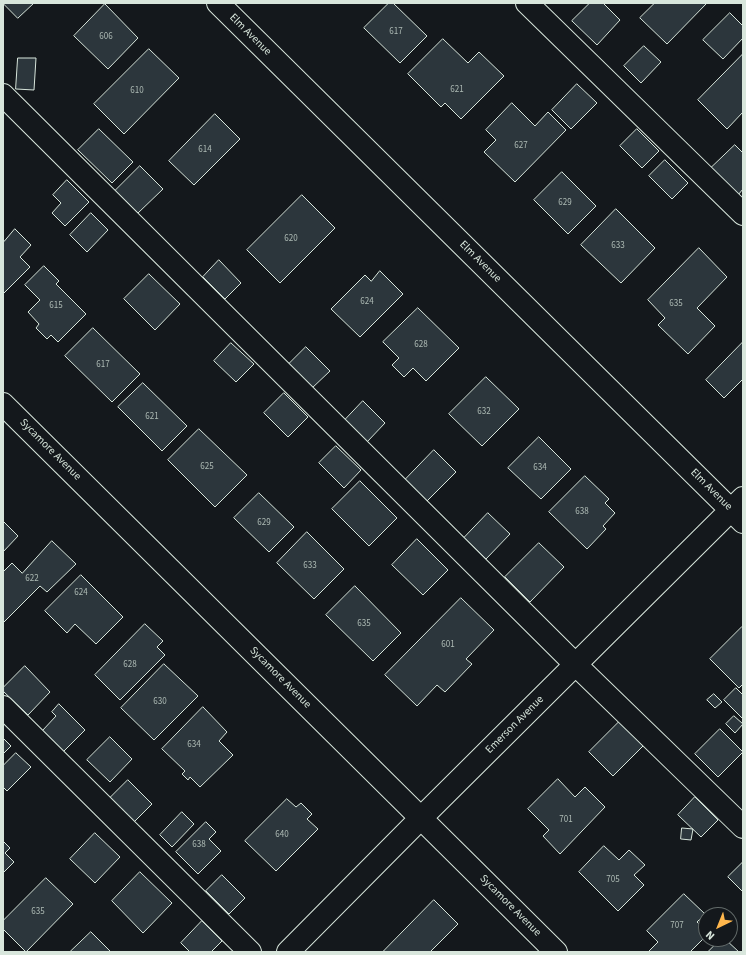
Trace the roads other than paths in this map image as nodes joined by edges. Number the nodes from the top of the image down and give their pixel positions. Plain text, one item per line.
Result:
1 (218, 3) edge
2 (527, 3) edge
3 (3, 95) edge
4 (743, 214) edge
5 (3, 404) edge
6 (739, 510) edge
7 (576, 665) junction
8 (3, 708) edge
9 (421, 818) junction
10 (743, 827) edge
11 (250, 952) edge
12 (288, 952) edge
13 (556, 952) edge

1 - 6 street, Elm Avenue
2 - 4 street
3 - 7 street
5 - 9 street, Sycamore Avenue
6 - 7 street, Emerson Avenue
7 - 9 street, Emerson Avenue
7 - 10 street
8 - 11 street
9 - 12 street, Emerson Avenue
9 - 13 street, Sycamore Avenue

